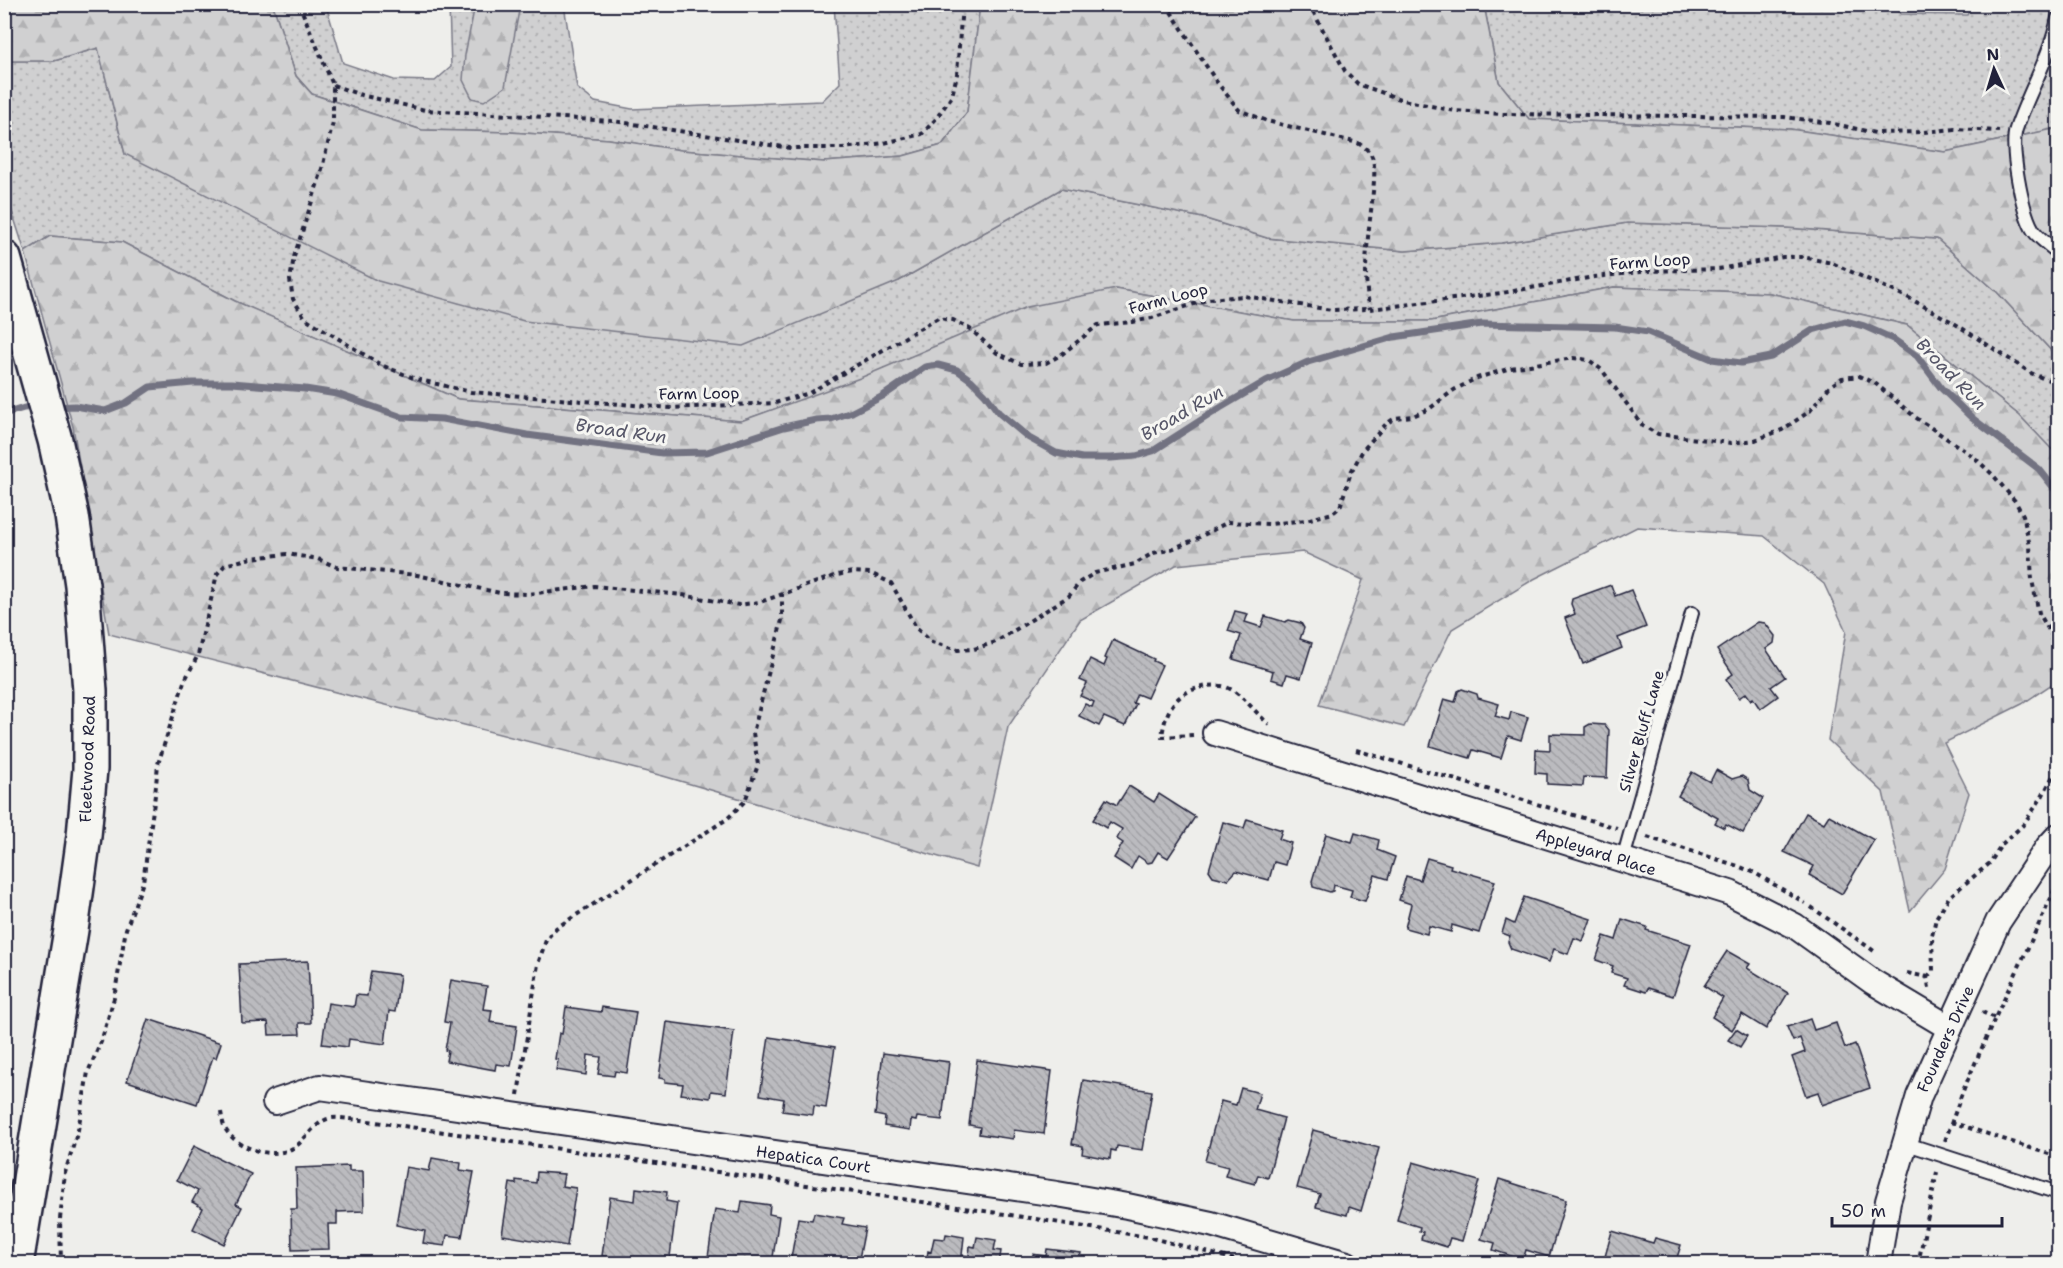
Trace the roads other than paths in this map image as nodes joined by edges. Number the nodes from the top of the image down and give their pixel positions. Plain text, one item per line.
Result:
1 (2058, 18) edge
2 (2058, 253) edge
3 (4, 258) edge
4 (1692, 613) dead end
5 (1215, 733) dead end
6 (2058, 836) edge
7 (1623, 859) junction
8 (1950, 1028) junction
9 (275, 1101) dead end
10 (1904, 1143) junction
11 (2052, 1191) dead end
12 (16, 1263) edge
13 (1347, 1263) edge
14 (1878, 1263) edge

1 - 2 lane
3 - 12 main road, Fleetwood Road
4 - 7 lane, Silver Bluff Lane
5 - 7 street, Appleyard Place
6 - 8 street, Founders Drive
7 - 8 street, Appleyard Place
8 - 10 street, Founders Drive
9 - 13 street, Hepatica Court
10 - 11 lane
10 - 14 street, Founders Drive

